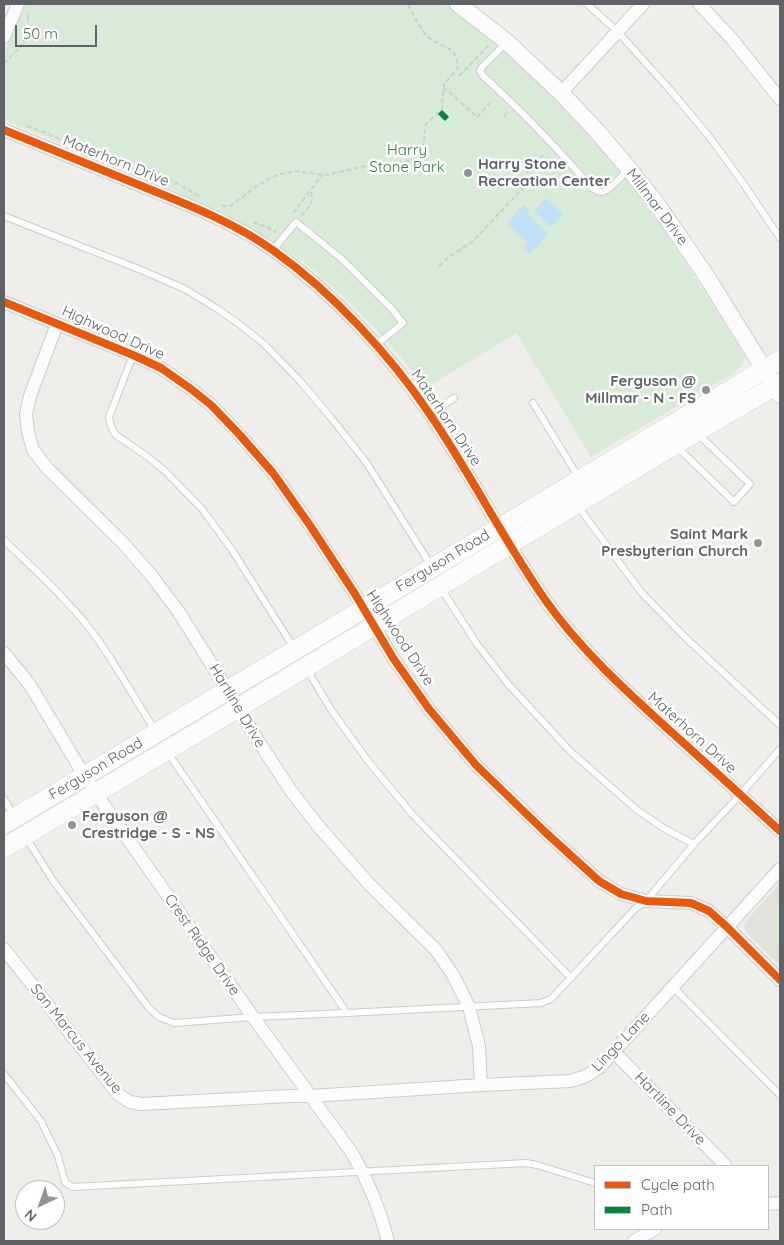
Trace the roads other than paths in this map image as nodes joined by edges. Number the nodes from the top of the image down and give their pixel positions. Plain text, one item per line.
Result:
1 (458, 4) edge
2 (587, 4) edge
3 (643, 4) edge
4 (700, 4) edge
5 (23, 6) edge
6 (618, 31) junction
7 (4, 37) edge
8 (503, 46) junction
9 (561, 93) junction
10 (780, 99) edge
11 (4, 130) edge
12 (629, 169) junction
13 (4, 216) edge
14 (780, 238) edge
15 (273, 250) junction
16 (4, 302) edge
17 (58, 324) junction
18 (376, 345) junction
19 (133, 355) junction
20 (772, 364) edge
21 (778, 389) edge
22 (454, 398) dead end
23 (532, 403) dead end
24 (430, 414) junction
25 (696, 432) junction
26 (675, 445) junction
27 (580, 479) junction
28 (577, 504) junction
29 (500, 527) junction
30 (4, 540) edge
31 (510, 544) junction
32 (432, 567) junction
33 (440, 587) junction
34 (363, 608) junction
35 (374, 627) junction
36 (295, 649) junction
37 (4, 653) edge
38 (306, 668) junction
39 (228, 690) junction
40 (238, 708) junction
41 (780, 725) edge
42 (156, 732) junction
43 (780, 749) edge
44 (167, 751) junction
45 (84, 775) junction
46 (96, 792) junction
47 (740, 795) junction
48 (4, 799) edge
49 (9, 820) edge
50 (780, 831) edge
51 (25, 835) junction
52 (694, 844) junction
53 (4, 848) edge
54 (780, 869) edge
55 (646, 901) junction
56 (727, 927) junction
57 (4, 949) edge
58 (571, 978) junction
59 (780, 980) edge
60 (673, 987) junction
61 (469, 1007) junction
62 (347, 1013) junction
63 (253, 1017) junction
64 (614, 1052) junction
65 (4, 1074) edge
66 (481, 1085) junction
67 (780, 1095) edge
68 (311, 1096) junction
69 (725, 1165) edge
70 (364, 1172) junction
71 (594, 1183) edge
72 (653, 1230) edge
73 (388, 1241) edge
74 (634, 1241) edge

1 - 8 street, Millmar Drive
2 - 6 lane
3 - 6 street
4 - 10 street
5 - 7 street
6 - 9 street
6 - 14 lane
8 - 9 street, Millmar Drive
8 - 12 lane
9 - 12 street, Millmar Drive
11 - 15 street, Materhorn Drive
12 - 20 street, Millmar Drive
13 - 32 lane
15 - 18 street, Materhorn Drive
15 - 18 lane
16 - 17 street, Highwood Drive
17 - 19 street, Highwood Drive
17 - 39 street, Hartline Drive
18 - 24 street, Materhorn Drive
19 - 34 street, Highwood Drive
19 - 36 lane
20 - 21 street, Millmar Drive
20 - 27 main road, Ferguson Road
21 - 25 main road, Ferguson Road
22 - 24 lane
23 - 27 lane
24 - 29 street, Materhorn Drive
25 - 26 main road, Ferguson Road
25 - 26 lane
26 - 28 main road, Ferguson Road
27 - 29 main road, Ferguson Road
28 - 31 main road, Ferguson Road
28 - 41 lane
29 - 31 street, Materhorn Drive
29 - 32 main road, Ferguson Road
30 - 42 lane
31 - 33 main road, Ferguson Road
31 - 47 street, Materhorn Drive
32 - 34 main road, Ferguson Road
33 - 35 main road, Ferguson Road
33 - 52 lane
34 - 35 street, Highwood Drive
34 - 36 main road, Ferguson Road
35 - 38 main road, Ferguson Road
35 - 55 street, Highwood Drive
36 - 39 main road, Ferguson Road
37 - 45 street, Crest Ridge Drive
38 - 40 main road, Ferguson Road
38 - 58 lane
39 - 40 street, Hartline Drive
39 - 42 main road, Ferguson Road
40 - 44 main road, Ferguson Road
40 - 61 street, Hartline Drive
42 - 45 main road, Ferguson Road
43 - 47 lane
44 - 46 main road, Ferguson Road
44 - 62 lane
45 - 46 street, Crest Ridge Drive
45 - 49 main road, Ferguson Road
46 - 51 main road, Ferguson Road
46 - 63 street, Crest Ridge Drive
47 - 50 street, Materhorn Drive
47 - 52 lane
48 - 49 lane
51 - 53 main road, Ferguson Road
51 - 63 lane
52 - 55 lane
54 - 56 street, Lingo Lane
55 - 56 street, Highwood Drive
55 - 58 lane
56 - 59 street, Highwood Drive
56 - 60 street, Lingo Lane
57 - 68 street, San Marcus Avenue
58 - 61 lane
60 - 64 street, Lingo Lane
60 - 67 lane
61 - 62 lane
61 - 66 street, Hartline Drive
62 - 63 lane
63 - 68 street, Crest Ridge Drive
64 - 66 street, Lingo Lane
64 - 69 street, Hartline Drive
65 - 70 lane
66 - 68 street, Lingo Lane
68 - 70 street, Crest Ridge Drive
70 - 71 lane
70 - 73 street, Crest Ridge Drive
72 - 74 street

